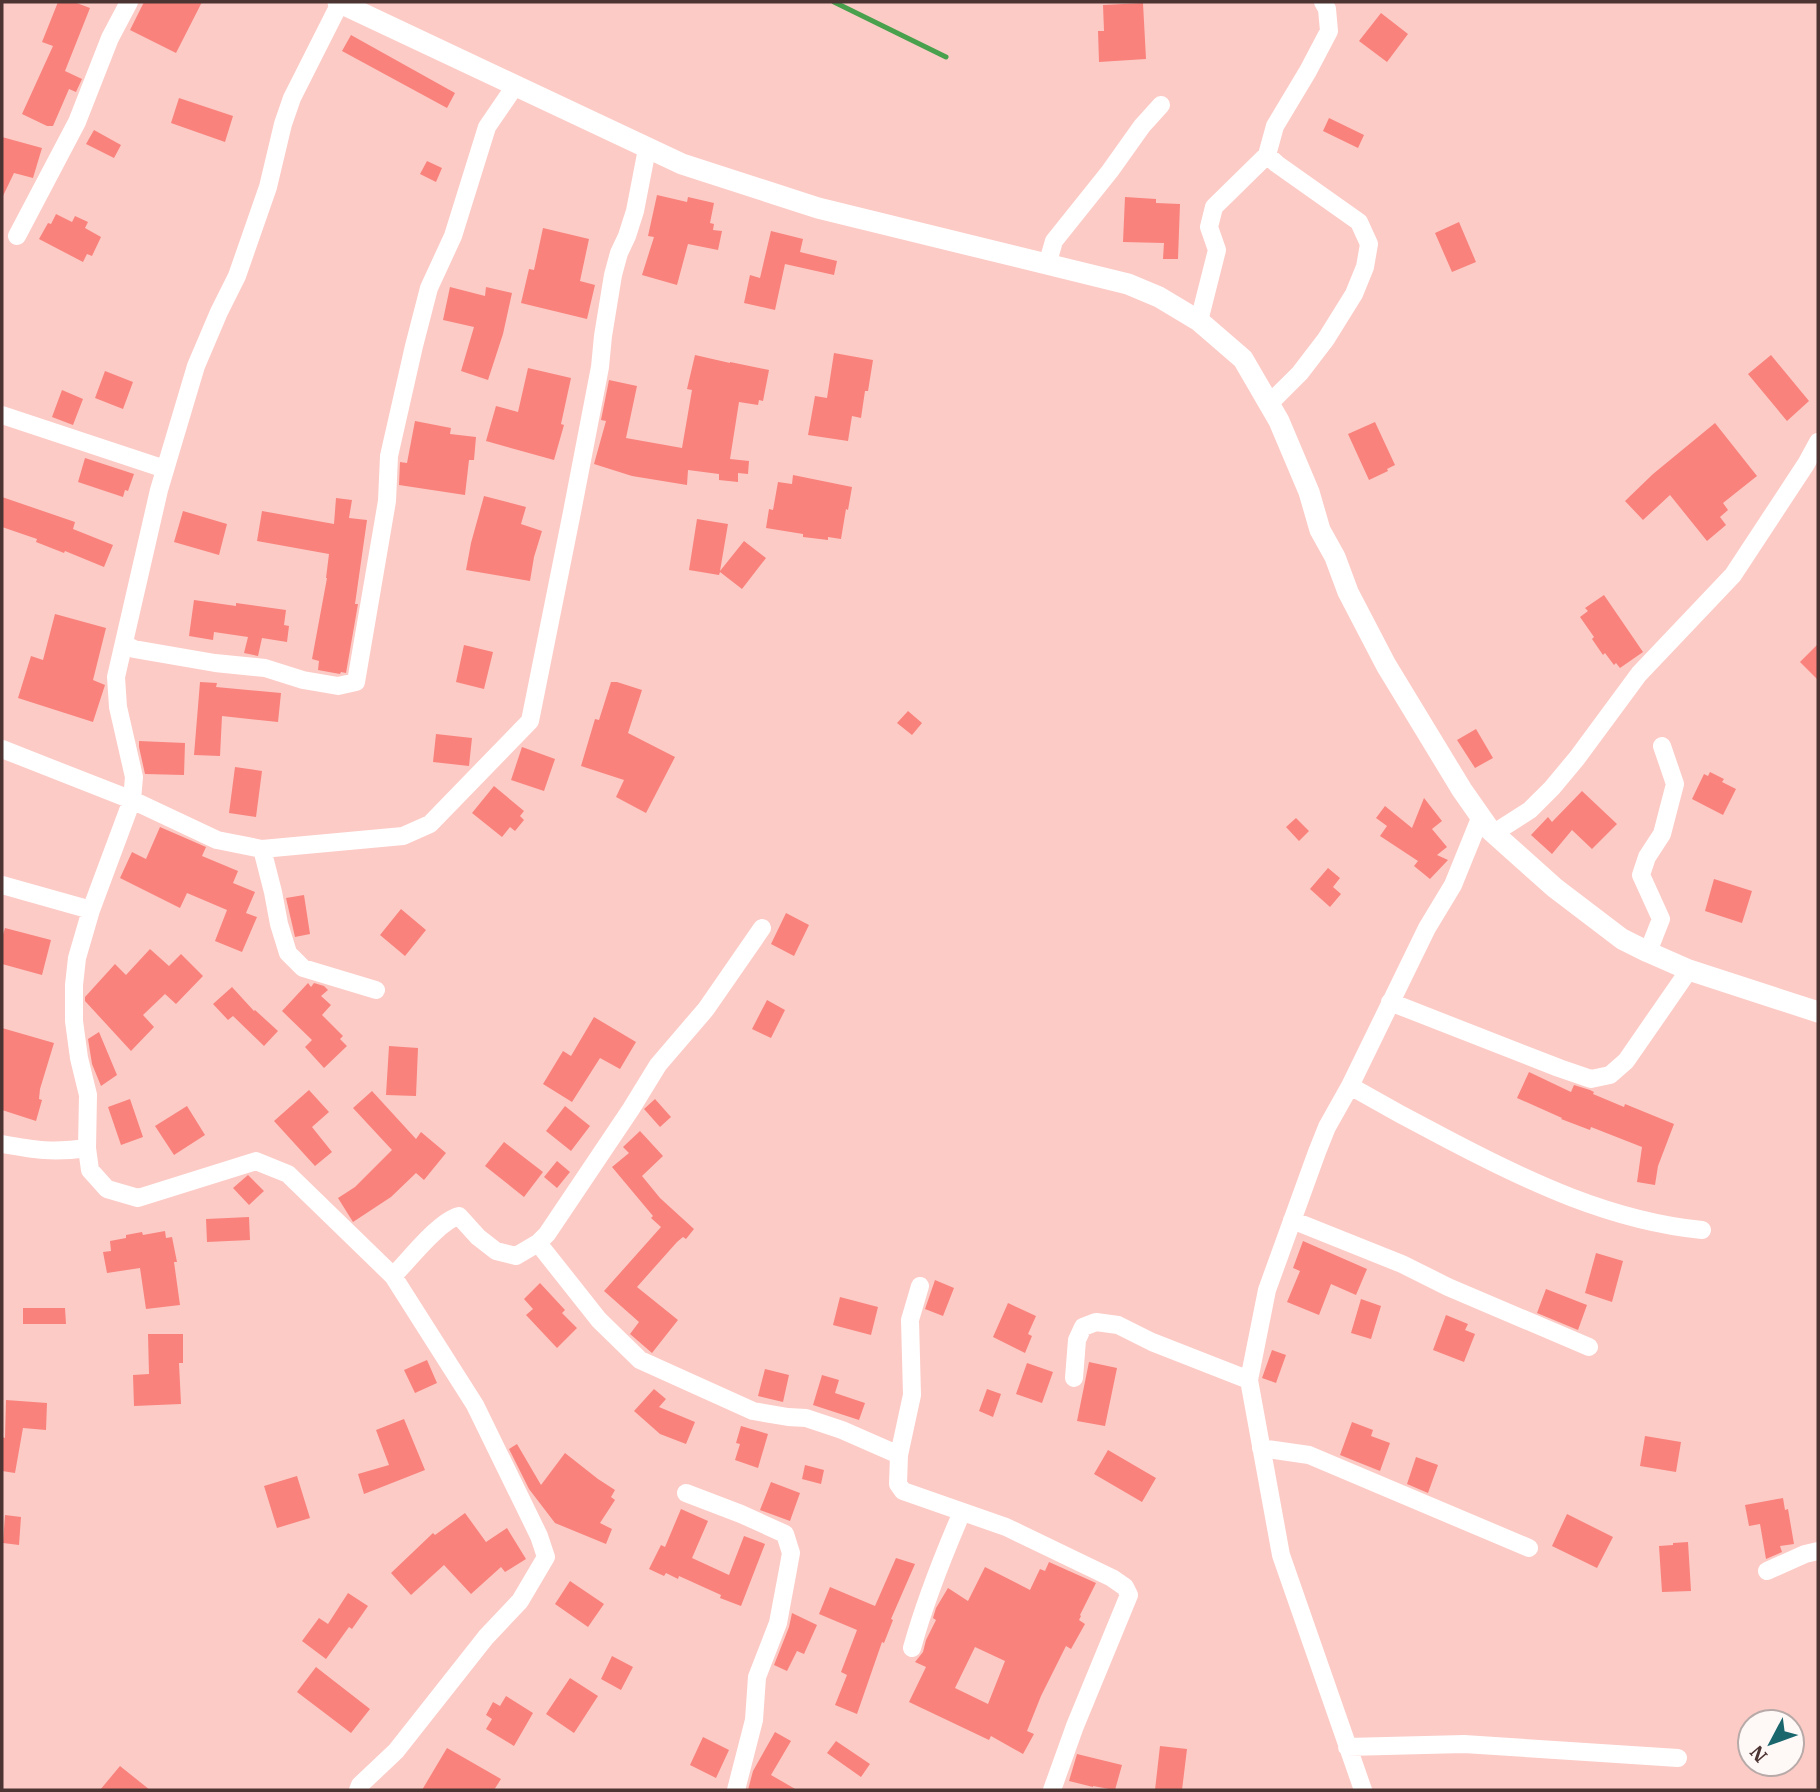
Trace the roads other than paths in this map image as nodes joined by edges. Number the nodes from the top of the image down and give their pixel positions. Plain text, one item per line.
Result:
1 (129, 2) edge
2 (339, 2) edge
3 (1323, 2) edge
4 (515, 86) junction
5 (1161, 105) dead end
6 (648, 149) junction
7 (1267, 155) junction
8 (17, 236) dead end
9 (1047, 265) junction
10 (1199, 321) junction
11 (1270, 403) junction
12 (2, 415) edge
13 (1818, 442) edge
14 (165, 469) junction
15 (124, 644) junction
16 (1662, 746) dead end
17 (2, 749) edge
18 (132, 800) junction
19 (1488, 825) junction
20 (262, 849) junction
21 (2, 885) edge
22 (91, 910) junction
23 (762, 928) dead end
24 (1648, 953) junction
25 (1689, 970) junction
26 (376, 990) dead end
27 (1390, 1002) junction
28 (1818, 1012) edge
29 (1350, 1086) junction
30 (2, 1144) edge
31 (87, 1148) junction
32 (1292, 1220) junction
33 (1702, 1230) dead end
34 (538, 1243) junction
35 (393, 1276) junction
36 (920, 1286) dead end
37 (1589, 1347) dead end
38 (1074, 1378) dead end
39 (1249, 1380) junction
40 (1261, 1448) junction
41 (899, 1455) junction
42 (686, 1493) dead end
43 (962, 1512) junction
44 (1529, 1549) dead end
45 (1818, 1551) edge
46 (1767, 1572) dead end
47 (912, 1648) dead end
48 (1347, 1746) junction
49 (1678, 1758) dead end
50 (358, 1790) edge
51 (737, 1790) edge
52 (1052, 1790) edge
53 (1363, 1790) edge

1 - 8 street
2 - 4 street
2 - 14 street
3 - 7 street
4 - 6 street
4 - 15 street
5 - 9 street
6 - 9 street
6 - 20 street
7 - 10 street
7 - 11 street
9 - 10 street
10 - 11 street
11 - 19 street
12 - 14 street
13 - 19 street
14 - 15 street
15 - 18 street
16 - 24 street
17 - 18 street
18 - 20 street
18 - 22 street
19 - 24 street
19 - 27 street
20 - 26 street
21 - 22 street
22 - 31 street
23 - 34 street
24 - 25 street
25 - 27 street
25 - 28 street
27 - 29 street
29 - 32 street
29 - 33 street
30 - 31 street
31 - 35 street
32 - 37 street
32 - 39 street
34 - 35 street
34 - 41 street
35 - 50 street
36 - 41 street
38 - 39 street
39 - 40 street
40 - 44 street
40 - 48 street
41 - 43 street
42 - 51 street
43 - 47 street
43 - 52 street
45 - 46 street
48 - 49 street
48 - 53 street

